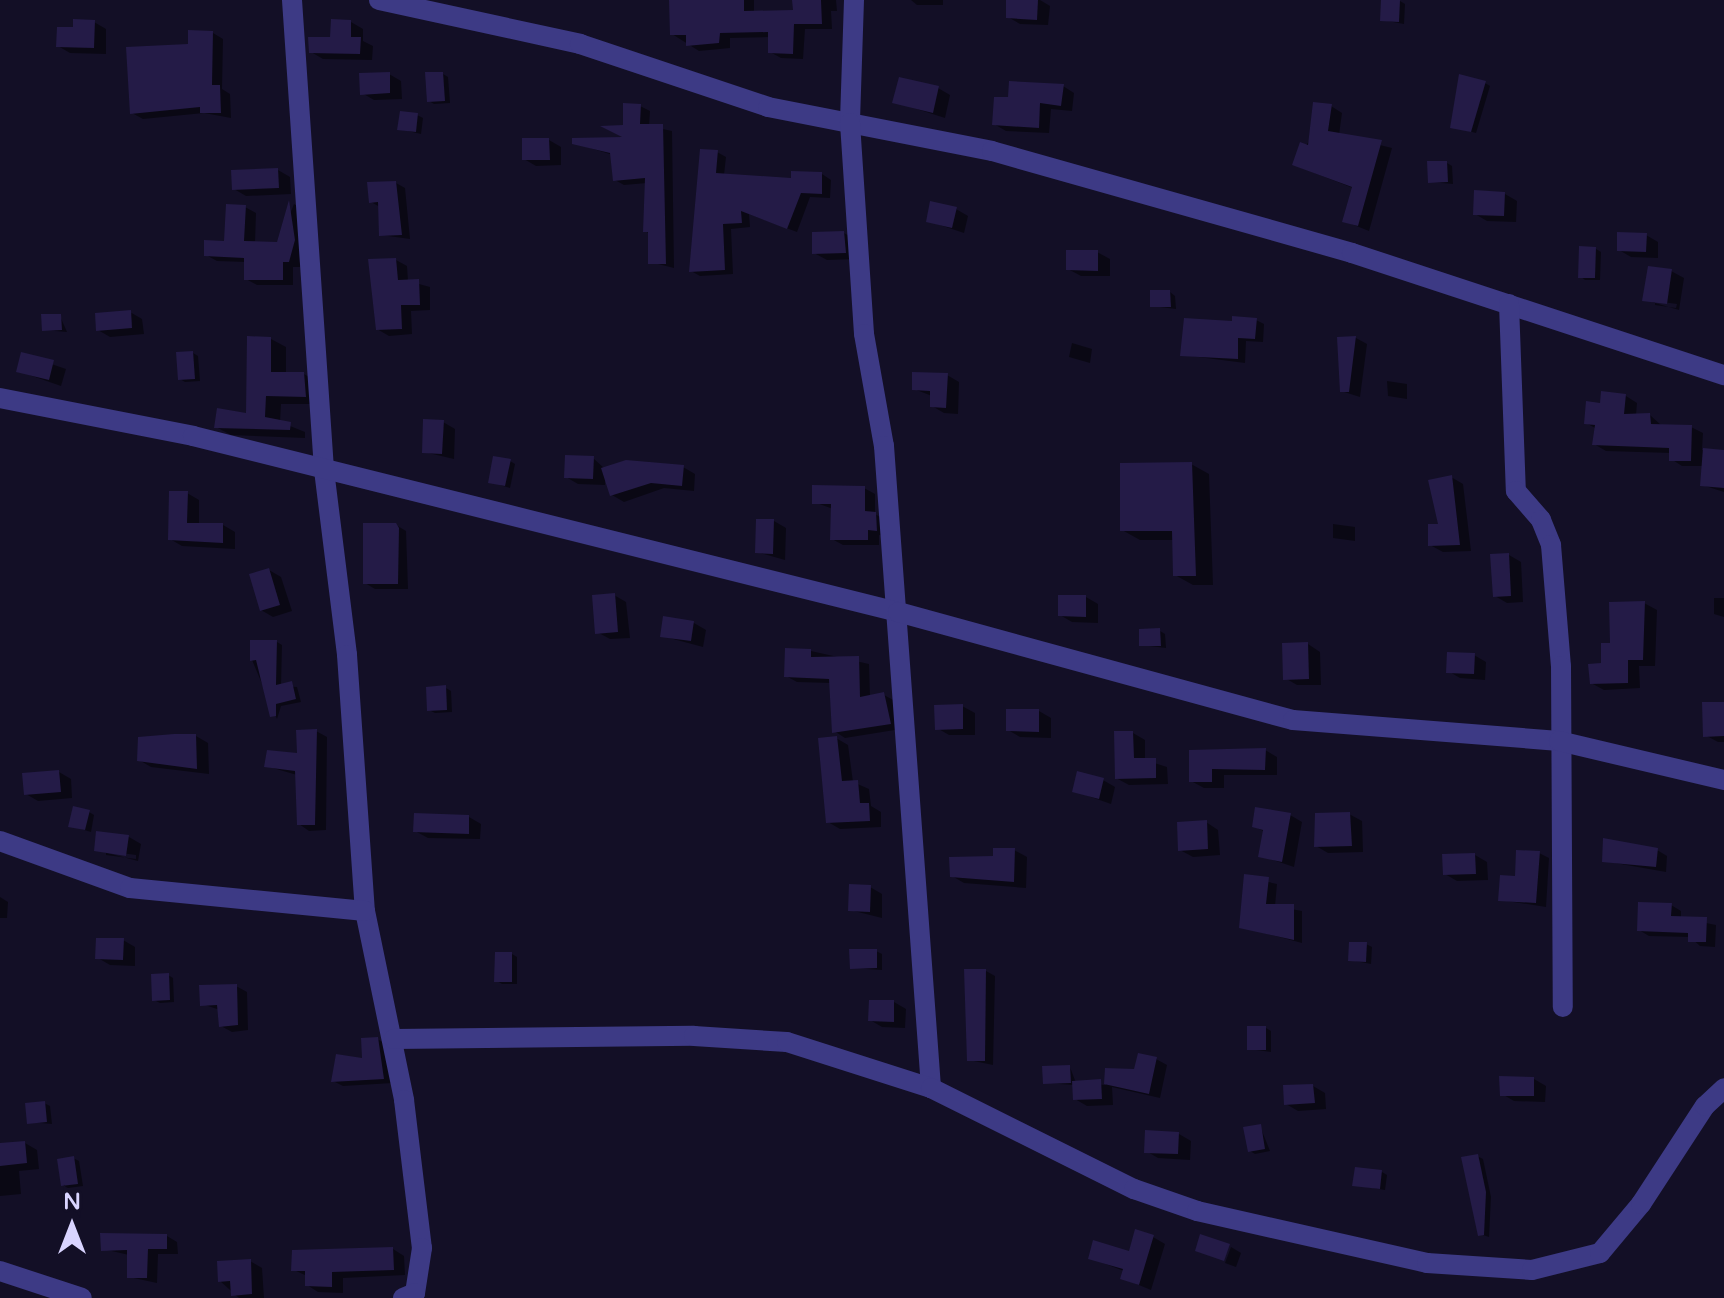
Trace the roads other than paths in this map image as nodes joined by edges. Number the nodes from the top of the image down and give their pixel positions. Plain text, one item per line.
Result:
1 (292, 0) edge
2 (379, 0) edge
3 (854, 0) edge
4 (850, 123) junction
5 (1509, 304) junction
6 (1724, 375) edge
7 (0, 398) edge
8 (324, 470) junction
9 (898, 612) junction
10 (1559, 741) junction
11 (1724, 780) edge
12 (0, 841) edge
13 (365, 911) junction
14 (1563, 1007) dead end
15 (394, 1039) junction
16 (931, 1088) junction
17 (1724, 1088) edge
18 (0, 1271) edge
19 (82, 1298) edge
20 (403, 1298) edge

1 - 8 street
2 - 4 street
3 - 4 street
4 - 5 street
4 - 9 street
5 - 6 street
5 - 10 street
7 - 8 street
8 - 9 street
8 - 13 street
9 - 10 street
9 - 16 street
10 - 11 street
10 - 14 street
12 - 13 street
13 - 15 street
15 - 16 street
15 - 20 street
16 - 17 street
18 - 19 street

